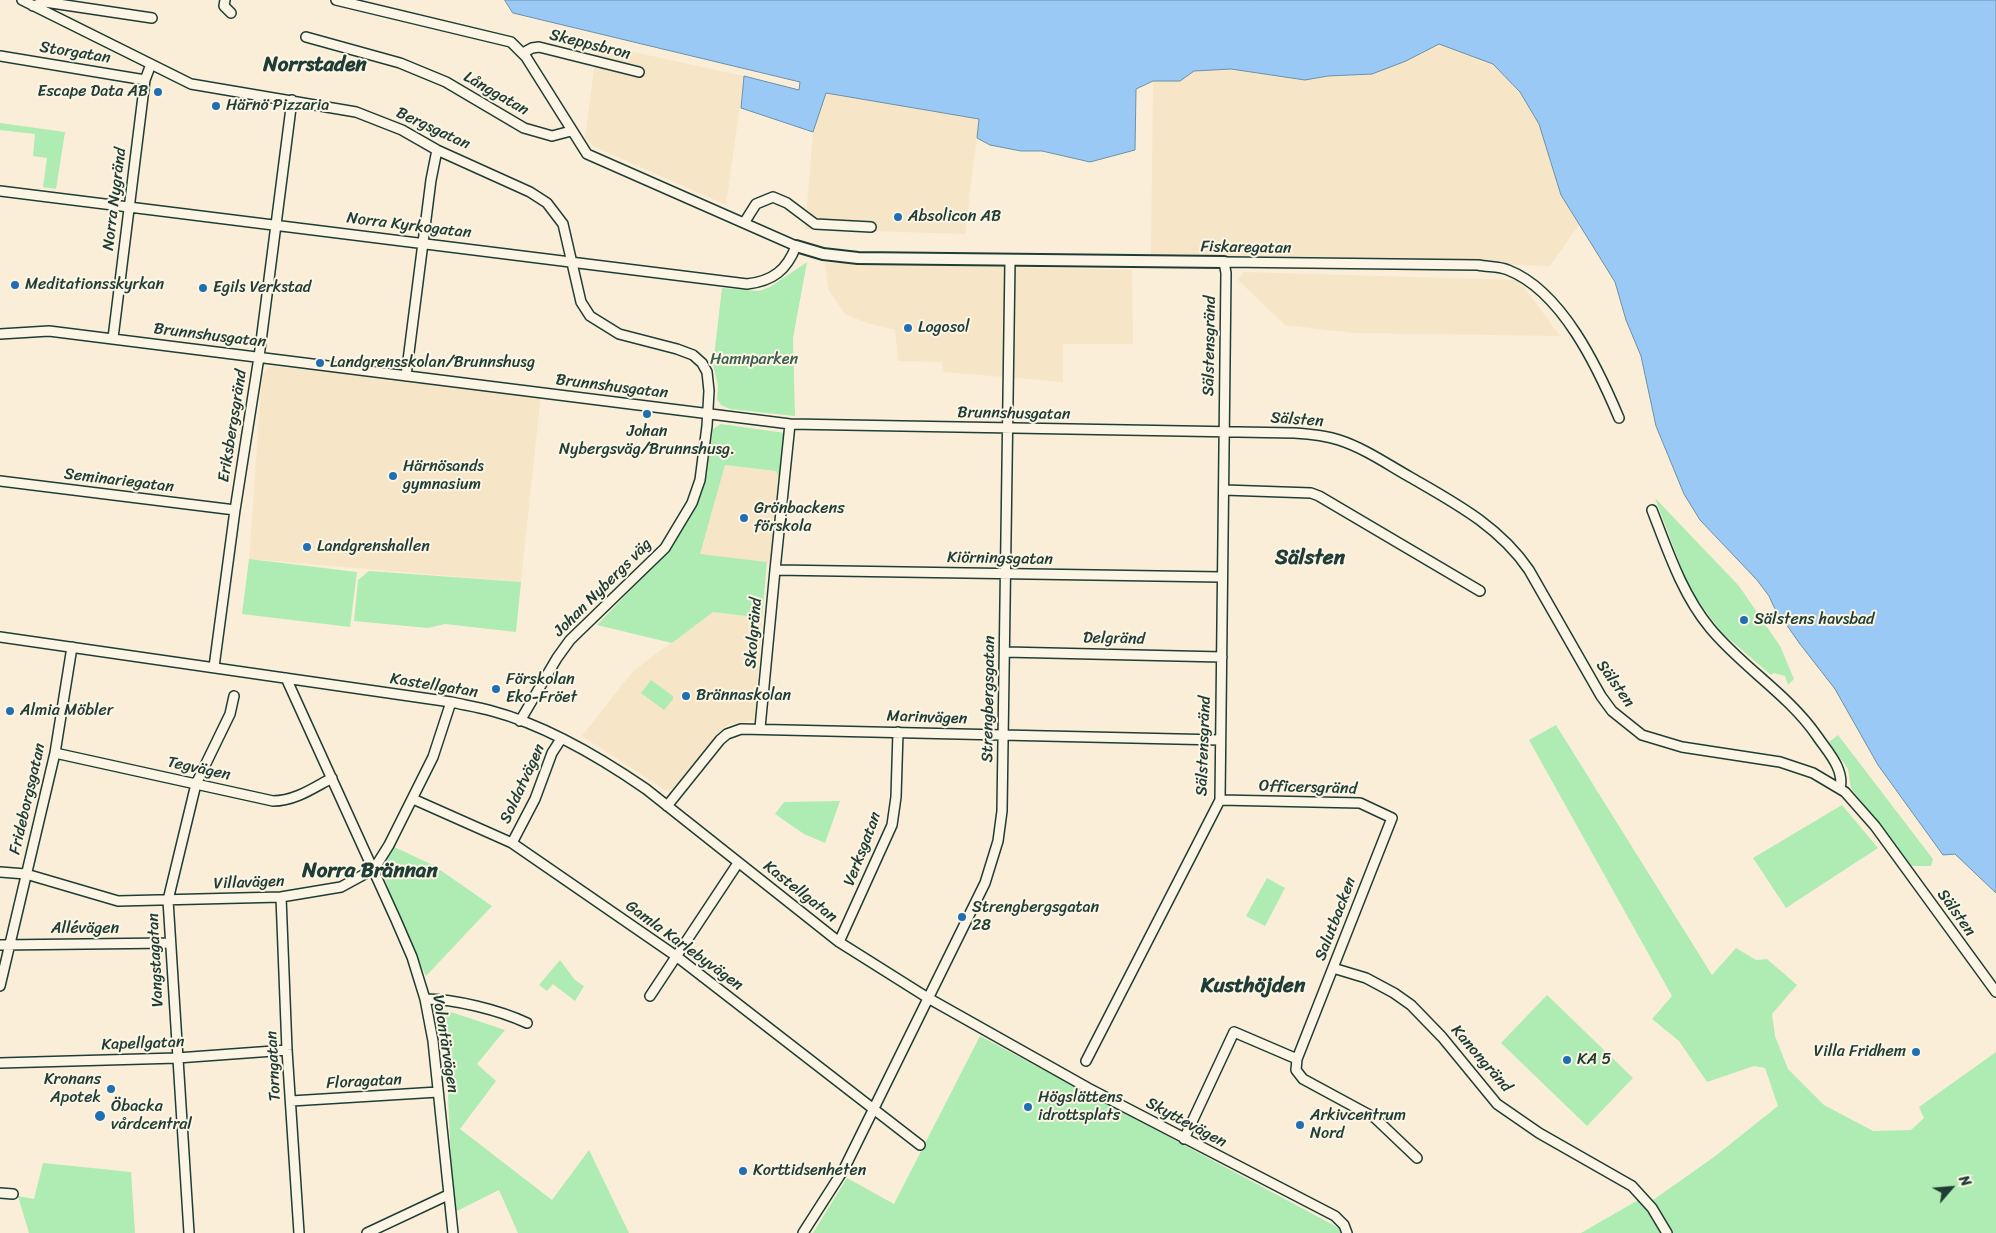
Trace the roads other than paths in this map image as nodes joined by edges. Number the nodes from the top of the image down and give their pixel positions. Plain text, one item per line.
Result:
1 (22, 0) edge
2 (225, 0) edge
3 (336, 0) edge
4 (34, 6) junction
5 (231, 13) dead end
6 (152, 18) dead end
7 (306, 37) dead end
8 (523, 53) junction
9 (0, 56) edge
10 (151, 64) junction
11 (639, 72) dead end
12 (145, 80) junction
13 (292, 100) junction
14 (571, 131) junction
15 (437, 150) junction
16 (0, 191) edge
17 (129, 206) junction
18 (744, 223) junction
19 (277, 226) junction
20 (871, 227) dead end
21 (424, 243) junction
22 (796, 246) junction
23 (1010, 261) junction
24 (572, 262) junction
25 (1224, 262) junction
26 (0, 334) edge
27 (112, 338) junction
28 (259, 357) junction
29 (406, 376) junction
30 (706, 414) junction
31 (1619, 418) dead end
32 (790, 424) junction
33 (1007, 428) junction
34 (1224, 432) junction
35 (0, 481) edge
36 (1224, 490) junction
37 (235, 510) junction
38 (1652, 510) dead end
39 (776, 570) junction
40 (1006, 574) junction
41 (1222, 578) junction
42 (1480, 591) dead end
43 (0, 637) edge
44 (72, 647) junction
45 (1005, 652) junction
46 (1222, 657) junction
47 (214, 667) junction
48 (286, 678) junction
49 (234, 696) dead end
50 (451, 702) junction
51 (520, 721) junction
52 (760, 728) junction
53 (898, 732) junction
54 (1003, 735) junction
55 (561, 739) junction
56 (1220, 740) junction
57 (56, 753) junction
58 (332, 778) junction
59 (196, 784) junction
60 (1840, 789) junction
61 (413, 799) junction
62 (1220, 800) junction
63 (667, 806) junction
64 (1392, 818) joint
65 (512, 843) junction
66 (738, 863) junction
67 (374, 869) junction
68 (0, 872) edge
69 (26, 874) junction
70 (282, 897) junction
71 (168, 900) junction
72 (840, 942) junction
73 (170, 943) junction
74 (0, 945) edge
75 (10, 945) junction
76 (676, 956) junction
77 (1332, 968) junction
78 (0, 986) edge
79 (1996, 992) edge
80 (650, 996) dead end
81 (424, 998) junction
82 (928, 998) junction
83 (527, 1023) dead end
84 (288, 1050) junction
85 (177, 1058) junction
86 (1297, 1059) junction
87 (1086, 1061) dead end
88 (0, 1063) edge
89 (438, 1092) junction
90 (291, 1101) junction
91 (874, 1110) junction
92 (1184, 1139) junction
93 (920, 1145) dead end
94 (1417, 1158) dead end
95 (0, 1193) edge
96 (13, 1194) dead end
97 (448, 1195) junction
98 (189, 1233) edge
99 (299, 1233) edge
100 (367, 1233) edge
101 (453, 1233) edge
102 (803, 1233) edge
103 (1346, 1233) edge
104 (1667, 1233) edge

1 - 4 street, Bergsgatan
2 - 5 street
3 - 8 street
4 - 6 street
4 - 10 street, Bergsgatan
7 - 14 street, Långgatan
8 - 11 street, Skeppsbron
8 - 14 street
9 - 12 street, Storgatan
10 - 12 street, Norra Nygränd
10 - 13 street, Bergsgatan
12 - 17 street, Norra Nygränd
13 - 15 street, Bergsgatan
13 - 19 street, Eriksbergsgränd
14 - 18 street
15 - 21 street
15 - 24 street, Bergsgatan
16 - 17 street, Norra Kyrkogatan
17 - 19 street, Norra Kyrkogatan
17 - 27 street, Norra Nygränd
18 - 20 street
18 - 22 street
19 - 21 street, Norra Kyrkogatan
19 - 28 street, Eriksbergsgränd
21 - 24 street, Norra Kyrkogatan
21 - 29 street
22 - 23 street, Fiskaregatan
22 - 24 street, Norra Kyrkogatan
23 - 25 street, Fiskaregatan
23 - 33 street, Strengbergsgatan
24 - 30 street, Bergsgatan
25 - 31 street, Fiskaregatan
25 - 34 street, Sälstensgränd
26 - 27 street, Brunnshusgatan
27 - 28 street, Brunnshusgatan
28 - 29 street, Brunnshusgatan
28 - 37 street, Eriksbergsgränd
29 - 30 street, Brunnshusgatan
30 - 32 street, Brunnshusgatan
30 - 51 street, Johan Nybergs väg
32 - 33 street, Brunnshusgatan
32 - 39 street, Skolgränd
33 - 34 street, Brunnshusgatan
33 - 40 street, Strengbergsgatan
34 - 36 street, Sälstensgränd
34 - 60 street, Sälsten
35 - 37 street, Seminariegatan
36 - 41 street, Sälstensgränd
36 - 42 street
37 - 47 street, Eriksbergsgränd
38 - 60 street
39 - 40 street, Kiörningsgatan
39 - 52 street, Skolgränd
40 - 41 street, Kiörningsgatan
40 - 45 street, Strengbergsgatan
41 - 46 street, Sälstensgränd
43 - 44 street, Kastellgatan
44 - 47 street, Kastellgatan
44 - 57 street, Frideborgsgatan
45 - 46 street, Delgränd
45 - 54 street, Strengbergsgatan
46 - 56 street, Sälstensgränd
47 - 48 street, Kastellgatan
48 - 50 street, Kastellgatan
48 - 58 street, Volontärvägen
49 - 59 street, Vangstagatan
50 - 51 street, Kastellgatan
50 - 61 street
51 - 55 street, Kastellgatan
52 - 53 street, Marinvägen
52 - 63 street, Marinvägen
53 - 54 street, Marinvägen
53 - 72 street, Verksgatan
54 - 56 street, Marinvägen
54 - 82 street, Strengbergsgatan
55 - 63 street, Kastellgatan
55 - 65 street, Soldatvägen
56 - 62 street, Sälstensgränd
57 - 59 street, Tegvägen
57 - 69 street, Frideborgsgatan
58 - 59 street, Tegvägen
58 - 67 street, Volontärvägen
59 - 71 street, Vangstagatan
60 - 79 street, Sälsten
61 - 65 street, Gamla Karlebyvägen
61 - 67 street
62 - 64 street, Officersgränd
62 - 87 street, Sälstensgränd
63 - 66 street, Kastellgatan
64 - 77 street, Salutbacken
65 - 76 street, Gamla Karlebyvägen
66 - 72 street, Kastellgatan
66 - 76 street
67 - 70 street, Villavägen
67 - 81 street, Volontärvägen
68 - 69 street, Villavägen
69 - 71 street, Villavägen
69 - 75 street, Frideborgsgatan
70 - 71 street, Villavägen
70 - 84 street, Torngatan
71 - 73 street, Vangstagatan
72 - 82 street, Kastellgatan
73 - 75 street, Allévägen
73 - 85 street, Vangstagatan
74 - 75 street, Allévägen
75 - 78 street, Frideborgsgatan
76 - 80 street
76 - 91 street, Gamla Karlebyvägen
77 - 86 street, Salutbacken
77 - 104 street, Kanongränd
81 - 83 street
81 - 89 street, Volontärvägen
82 - 91 street, Strengbergsgatan
82 - 92 street, Skyttevägen
84 - 85 street, Kapellgatan
84 - 90 street, Torngatan
85 - 88 street, Kapellgatan
85 - 98 street, Vangstagatan
86 - 92 street
86 - 94 street
89 - 90 street, Floragatan
89 - 97 street, Volontärvägen
90 - 99 street, Torngatan
91 - 93 street, Gamla Karlebyvägen
91 - 102 street, Strengbergsgatan
92 - 103 street, Skyttevägen
95 - 96 street
97 - 100 street
97 - 101 street, Volontärvägen

